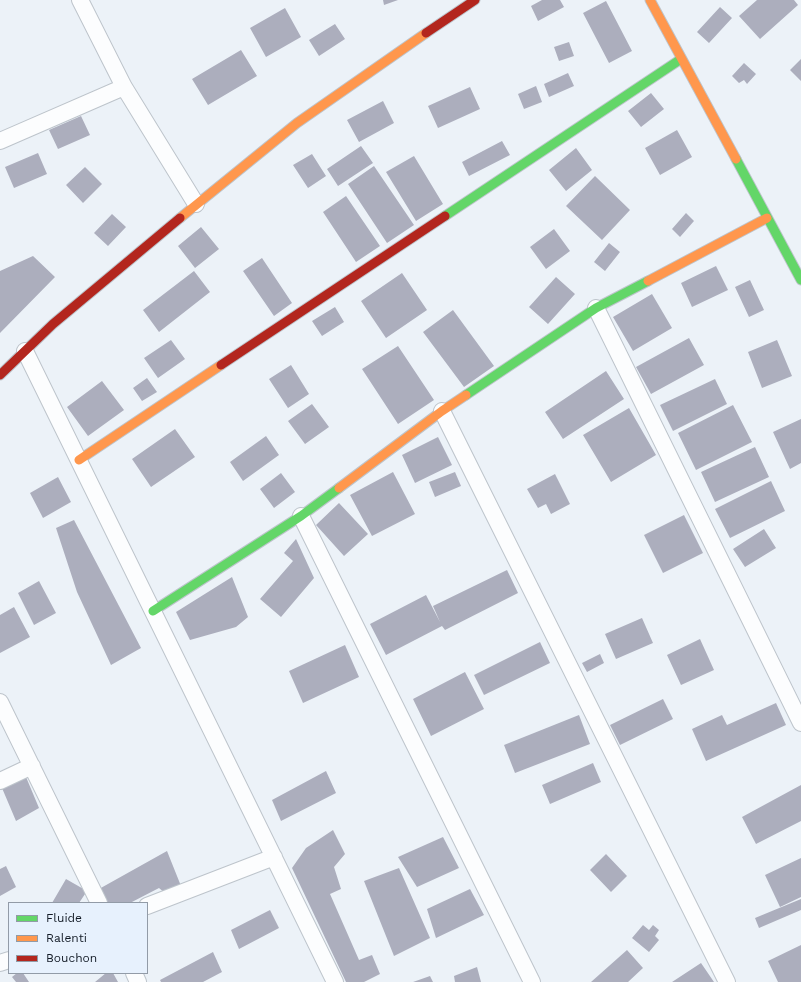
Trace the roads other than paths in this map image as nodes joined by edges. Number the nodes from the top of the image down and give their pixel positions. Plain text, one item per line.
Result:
1 (80, 0) edge
2 (475, 0) edge
3 (650, 0) edge
4 (681, 59) junction
5 (124, 87) junction
6 (0, 141) edge
7 (196, 204) junction
8 (767, 218) junction
9 (801, 280) edge
10 (596, 308) junction
11 (25, 351) junction
12 (0, 375) edge
13 (442, 411) junction
14 (78, 460) junction
15 (301, 516) junction
16 (153, 611) junction
17 (0, 702) edge
18 (801, 723) edge
19 (32, 766) junction
20 (0, 781) edge
21 (274, 857) junction
22 (99, 902) edge
23 (148, 906) edge
24 (335, 982) edge
25 (532, 982) edge
26 (728, 982) edge

1 - 5 street
2 - 7 street
3 - 4 street
4 - 8 street
4 - 14 street
5 - 6 street
5 - 7 street
7 - 11 street
8 - 9 street
8 - 10 street
10 - 13 street
10 - 18 street
11 - 12 street
11 - 14 street
13 - 15 street
13 - 26 street
14 - 16 street
15 - 16 street
15 - 25 street
16 - 21 street
17 - 19 street
19 - 20 street
19 - 22 street
21 - 23 street
21 - 24 street

